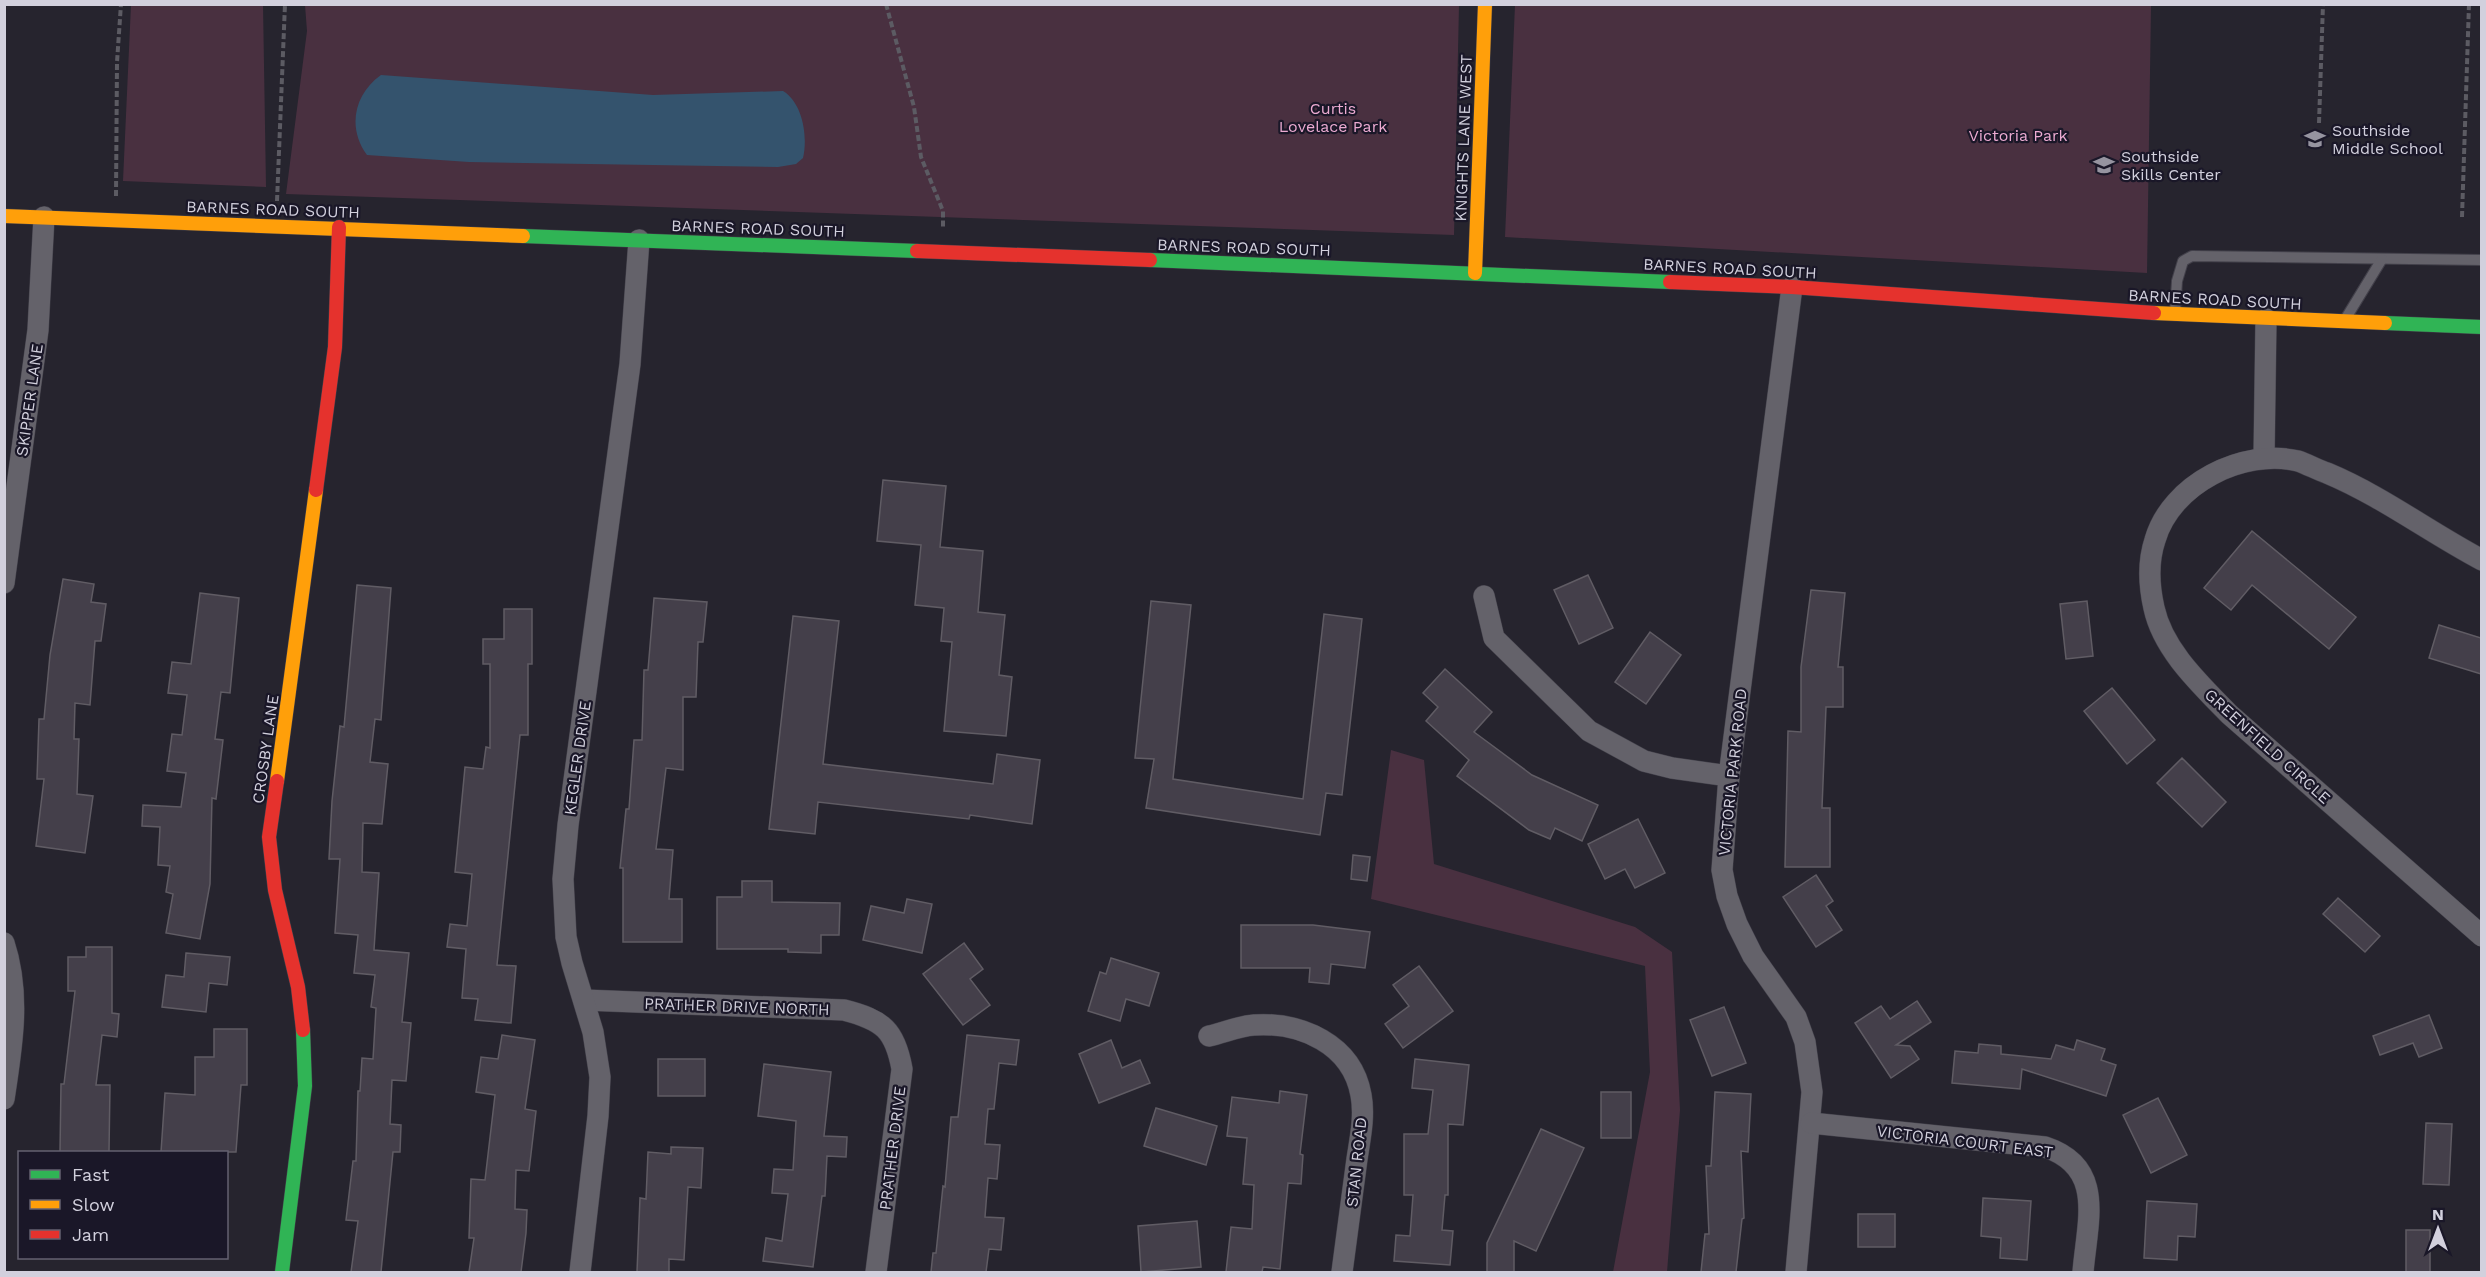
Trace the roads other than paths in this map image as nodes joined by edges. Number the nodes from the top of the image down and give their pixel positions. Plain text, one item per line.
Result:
1 (1485, 4) edge
2 (4, 216) edge
3 (44, 217) junction
4 (339, 227) junction
5 (639, 240) junction
6 (2382, 259) junction
7 (2481, 260) edge
8 (1474, 273) junction
9 (1792, 287) junction
10 (2175, 314) junction
11 (2266, 319) junction
12 (2343, 323) junction
13 (2481, 327) edge
14 (2264, 458) junction
15 (2481, 560) edge
16 (4, 583) edge
17 (1484, 596) dead end
18 (1729, 776) junction
19 (2481, 936) edge
20 (4, 943) edge
21 (584, 1000) junction
22 (885, 1027) joint
23 (1209, 1036) dead end
24 (4, 1099) edge
25 (1811, 1123) junction
26 (282, 1272) edge
27 (579, 1272) edge
28 (876, 1272) edge
29 (1342, 1272) edge
30 (1796, 1272) edge
31 (2083, 1272) edge

1 - 8 street, KNIGHTS LANE WEST
2 - 3 street, BARNES ROAD SOUTH
3 - 4 street, BARNES ROAD SOUTH
3 - 16 street, SKIPPER LANE
4 - 5 street, BARNES ROAD SOUTH
4 - 26 street, CROSBY LANE
5 - 8 street, BARNES ROAD SOUTH
5 - 21 street, KEGLER DRIVE
6 - 7 lane
6 - 10 lane
6 - 12 lane
8 - 9 street, BARNES ROAD SOUTH
9 - 10 street, BARNES ROAD SOUTH
9 - 18 street, VICTORIA PARK ROAD
10 - 11 street, BARNES ROAD SOUTH
11 - 12 street, BARNES ROAD SOUTH
11 - 14 street
12 - 13 street, BARNES ROAD SOUTH
14 - 15 street, GREENFIELD CIRCLE
14 - 19 street, GREENFIELD CIRCLE
17 - 18 street
18 - 25 street, VICTORIA PARK ROAD
20 - 24 street
21 - 22 street, PRATHER DRIVE NORTH
21 - 27 street, KEGLER DRIVE
22 - 28 street, PRATHER DRIVE
23 - 29 street, STAN ROAD
25 - 30 street, VICTORIA PARK ROAD
25 - 31 street, VICTORIA COURT EAST

